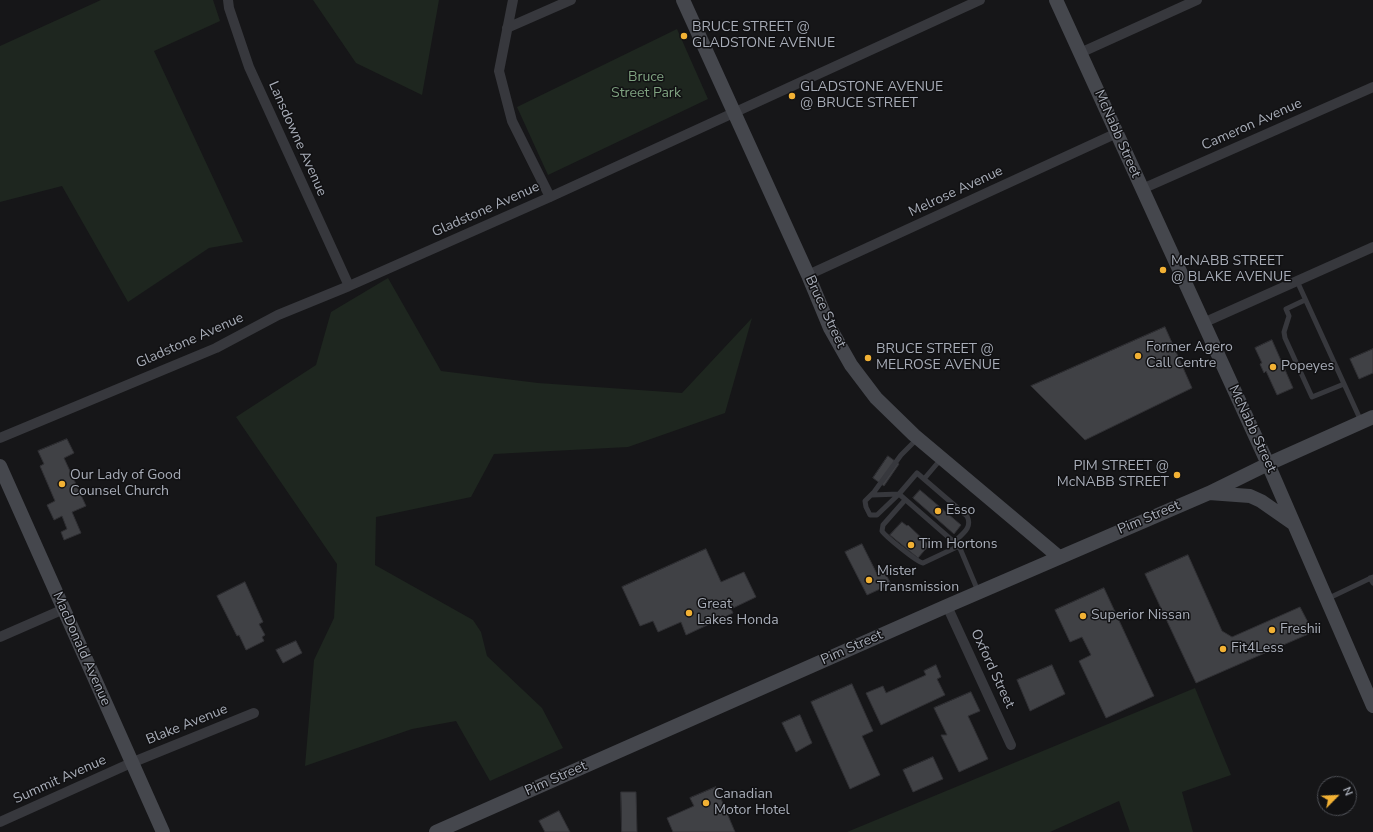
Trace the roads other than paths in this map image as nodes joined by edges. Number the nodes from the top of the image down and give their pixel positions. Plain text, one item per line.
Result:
1 (228, 0) edge
2 (513, 0) edge
3 (571, 0) edge
4 (683, 0) edge
5 (980, 0) edge
6 (1056, 0) edge
7 (1197, 0) edge
8 (507, 28) junction
9 (1080, 53) junction
10 (1373, 87) edge
11 (733, 112) junction
12 (1117, 133) junction
13 (1142, 189) junction
14 (550, 197) junction
15 (1373, 247) edge
16 (808, 275) junction
17 (1297, 281) junction
18 (349, 286) junction
19 (1305, 300) junction
20 (1203, 323) junction
21 (1344, 384) junction
22 (1367, 420) edge
23 (0, 438) edge
24 (918, 438) junction
25 (942, 458) junction
26 (1268, 464) junction
27 (0, 466) edge
28 (924, 479) junction
29 (1209, 493) junction
30 (899, 494) junction
31 (871, 495) junction
32 (905, 500) junction
33 (1294, 524) junction
34 (954, 542) junction
35 (959, 546) junction
36 (1059, 557) junction
37 (1372, 577) edge
38 (1373, 584) edge
39 (979, 592) junction
40 (1327, 599) junction
41 (947, 606) junction
42 (64, 609) junction
43 (0, 637) edge
44 (1373, 706) edge
45 (254, 713) dead end
46 (1011, 745) dead end
47 (131, 763) junction
48 (0, 822) edge
49 (163, 832) edge
50 (436, 832) edge

1 - 18 street, Lansdowne Avenue
2 - 8 street
3 - 8 street
4 - 11 main road, Bruce Street
5 - 11 street, Gladstone Avenue
6 - 9 main road, McNabb Street
7 - 9 street
8 - 14 street
9 - 12 main road, McNabb Street
10 - 13 street, Cameron Avenue
11 - 14 street, Gladstone Avenue
11 - 16 main road, Bruce Street
12 - 13 main road, McNabb Street
12 - 16 street, Melrose Avenue
13 - 20 main road, McNabb Street
14 - 18 street, Gladstone Avenue
15 - 17 street
16 - 24 main road, Bruce Street
17 - 19 lane
17 - 20 street
18 - 23 street, Gladstone Avenue
19 - 21 lane
19 - 21 lane
20 - 26 main road, McNabb Street
21 - 22 lane
22 - 26 main road, Pim Street
24 - 25 main road, Bruce Street
24 - 31 lane
25 - 28 lane
25 - 36 main road, Bruce Street
26 - 29 main road, Pim Street
26 - 33 main road, McNabb Street
27 - 42 main road, MacDonald Avenue
28 - 30 lane
28 - 34 lane
29 - 33 main road
29 - 36 main road, Pim Street
30 - 31 lane
30 - 31 lane
30 - 32 lane
32 - 34 lane
32 - 35 lane
33 - 40 main road, McNabb Street
34 - 35 lane
35 - 39 lane
36 - 39 main road, Pim Street
37 - 38 lane
37 - 40 lane
39 - 41 main road, Pim Street
40 - 44 main road, McNabb Street
41 - 46 street, Oxford Street
41 - 50 main road, Pim Street
42 - 43 street
42 - 47 main road, MacDonald Avenue
45 - 47 street, Blake Avenue
47 - 48 street, Summit Avenue
47 - 49 main road, MacDonald Avenue

